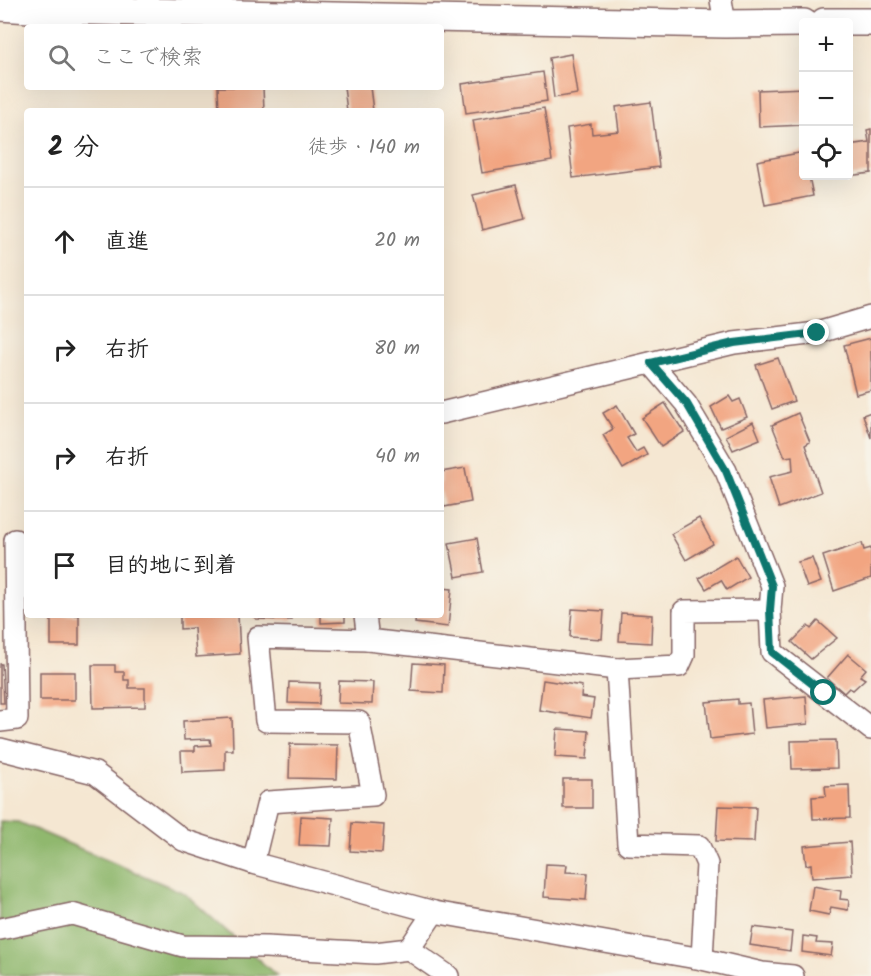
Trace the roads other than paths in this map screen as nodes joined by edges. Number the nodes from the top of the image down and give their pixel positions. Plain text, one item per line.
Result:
1 (0, 7) edge
2 (723, 12) edge
3 (799, 22) edge
4 (853, 22) edge
5 (871, 22) edge
6 (871, 317) edge
7 (651, 363) junction
8 (444, 412) edge
9 (14, 540) edge
10 (770, 610) junction
11 (365, 618) edge
12 (368, 640) junction
13 (617, 669) junction
14 (0, 721) edge
15 (871, 729) edge
16 (0, 749) edge
17 (253, 863) junction
18 (434, 912) junction
19 (0, 929) edge
20 (409, 949) junction
21 (702, 959) junction
22 (448, 976) edge
23 (793, 976) edge

1 - 2 street
2 - 3 street
4 - 5 street
6 - 7 street
7 - 8 street
7 - 10 street
9 - 14 street
10 - 13 street
10 - 15 street
11 - 12 street
12 - 13 street
12 - 17 street
13 - 21 street
16 - 17 street
17 - 18 street
18 - 20 street
18 - 21 street
19 - 20 street
20 - 22 street
21 - 23 street

